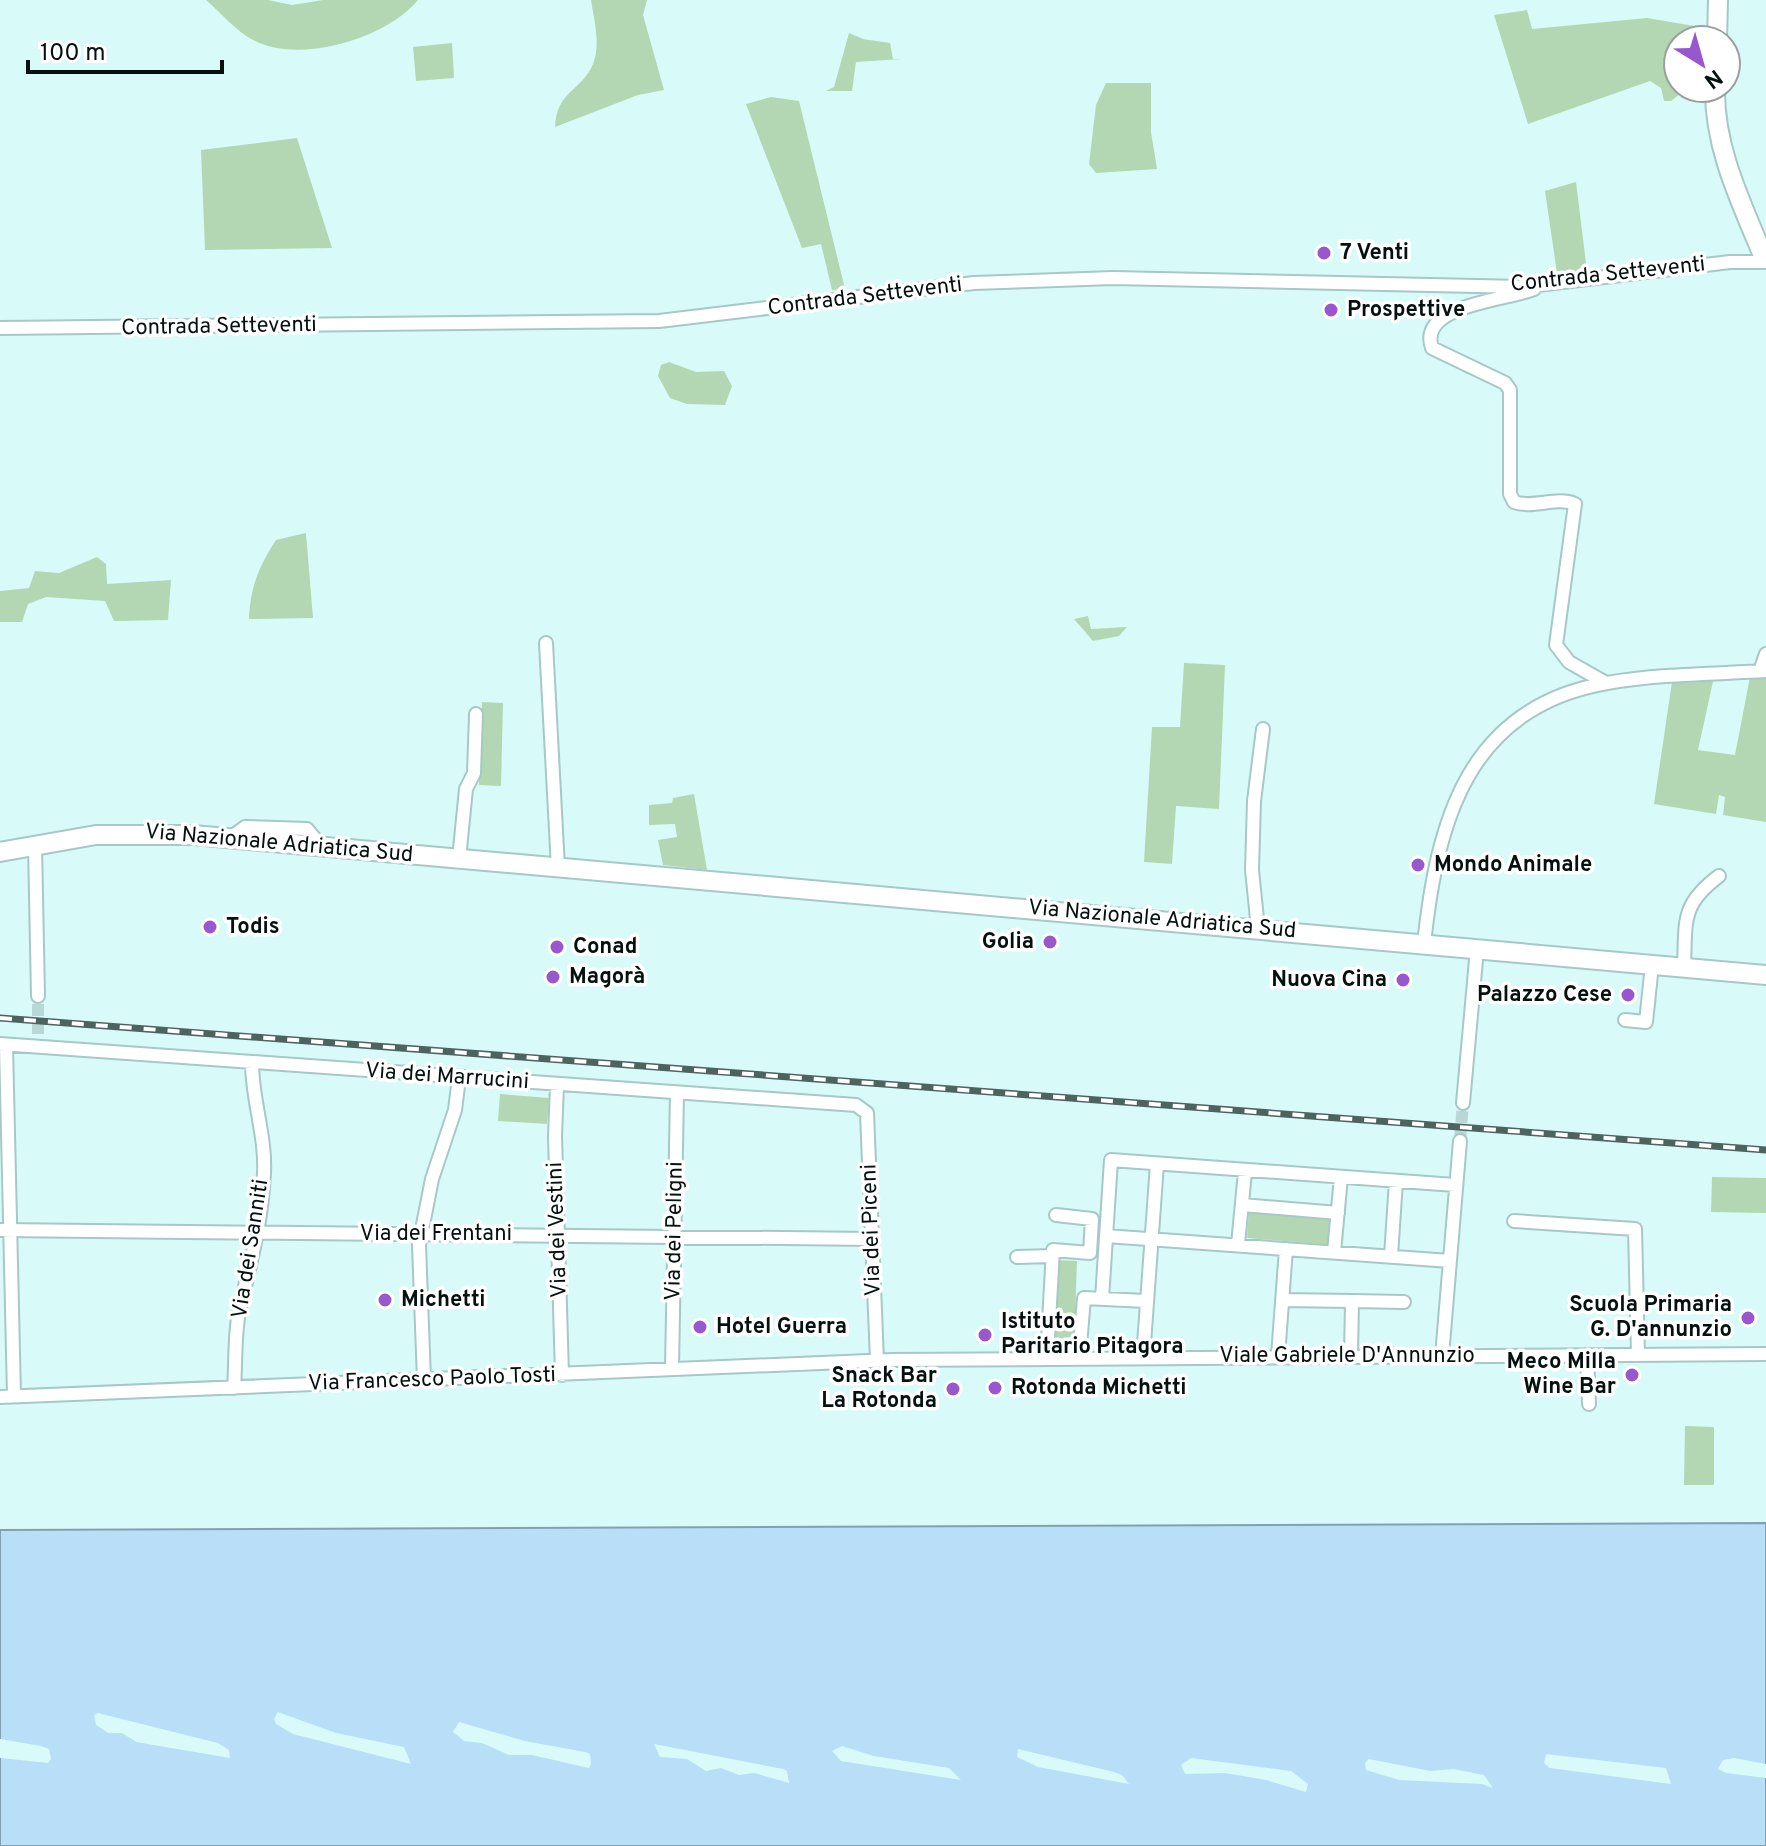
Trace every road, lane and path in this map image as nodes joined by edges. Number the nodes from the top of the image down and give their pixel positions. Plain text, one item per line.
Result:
1 (1718, 0) edge
2 (1717, 24) edge
3 (1715, 104) edge
4 (1764, 253) edge
5 (1544, 285) junction
6 (0, 328) edge
7 (546, 643) dead end
8 (1766, 654) edge
9 (1763, 671) edge
10 (1606, 683) junction
11 (476, 714) dead end
12 (1263, 729) dead end
13 (35, 845) junction
14 (0, 852) edge
15 (459, 859) junction
16 (558, 868) junction
17 (1719, 876) dead end
18 (1258, 929) junction
19 (1424, 944) junction
20 (1477, 949) junction
21 (1652, 965) junction
22 (1684, 968) junction
23 (1766, 975) edge
24 (38, 996) tunnel mouth
25 (1625, 1020) dead end
26 (3, 1044) edge
27 (252, 1063) junction
28 (459, 1078) junction
29 (557, 1085) junction
30 (677, 1093) junction
31 (1463, 1103) tunnel mouth
32 (856, 1105) joint
33 (1460, 1141) tunnel mouth
34 (1157, 1164) junction
35 (1245, 1172) junction
36 (1341, 1177) junction
37 (1396, 1181) junction
38 (1455, 1185) junction
39 (1242, 1205) junction
40 (1338, 1213) junction
41 (1056, 1215) dead end
42 (1514, 1221) dead end
43 (4, 1230) edge
44 (259, 1230) junction
45 (559, 1234) junction
46 (424, 1235) junction
47 (1106, 1236) junction
48 (675, 1238) junction
49 (871, 1239) junction
50 (1151, 1241) junction
51 (1238, 1244) junction
52 (1286, 1249) junction
53 (1334, 1252) junction
54 (1053, 1256) junction
55 (1391, 1256) junction
56 (1017, 1257) dead end
57 (1450, 1261) junction
58 (1102, 1299) junction
59 (1282, 1300) junction
60 (1146, 1301) junction
61 (1352, 1301) junction
62 (1404, 1302) dead end
63 (1638, 1354) junction
64 (1766, 1354) edge
65 (1351, 1355) junction
66 (1587, 1355) junction
67 (1278, 1356) junction
68 (1442, 1356) junction
69 (1047, 1357) junction
70 (1079, 1357) junction
71 (1143, 1358) junction
72 (870, 1362) junction
73 (672, 1368) junction
74 (562, 1375) junction
75 (424, 1380) junction
76 (234, 1388) junction
77 (14, 1396) junction
78 (0, 1397) edge
79 (1589, 1404) dead end

1 - 2 main road
3 - 4 main road
4 - 5 street, Contrada Setteventi
5 - 6 street, Contrada Setteventi
5 - 10 street
7 - 16 street
8 - 9 street
9 - 10 street
10 - 19 street
11 - 15 street
12 - 18 street
13 - 14 main road, Via Nazionale Adriatica Sud
13 - 15 main road, Via Nazionale Adriatica Sud
13 - 24 street
15 - 16 main road, Via Nazionale Adriatica Sud
16 - 18 main road, Via Nazionale Adriatica Sud
17 - 22 street
18 - 19 main road, Via Nazionale Adriatica Sud
19 - 20 main road, Via Nazionale Adriatica Sud
20 - 21 main road, Via Nazionale Adriatica Sud
20 - 31 street
21 - 22 main road, Via Nazionale Adriatica Sud
21 - 25 street
22 - 23 main road, Via Nazionale Adriatica Sud
26 - 27 street, Via dei Marrucini
26 - 43 street
27 - 28 street, Via dei Marrucini
27 - 44 street, Via dei Sanniti
28 - 29 street, Via dei Marrucini
28 - 46 street
29 - 30 street, Via dei Marrucini
29 - 45 street, Via dei Vestini
30 - 32 street, Via dei Marrucini
30 - 48 street, Via dei Peligni
32 - 49 street, Via dei Piceni
33 - 38 street
34 - 35 street
34 - 47 street
34 - 50 street
35 - 36 street
35 - 39 street
36 - 37 street
36 - 40 street
37 - 38 street
37 - 55 street
38 - 57 street
39 - 40 street
39 - 51 street
40 - 53 street
41 - 54 street
42 - 63 street
43 - 44 street, Via dei Frentani
43 - 77 street
44 - 46 street, Via dei Frentani
44 - 76 street, Via dei Sanniti
45 - 46 street, Via dei Frentani
45 - 48 street, Via dei Frentani
45 - 74 street, Via dei Vestini
46 - 75 street
47 - 50 street
47 - 58 street
48 - 49 street, Via dei Frentani
48 - 73 street, Via dei Peligni
49 - 72 street, Via dei Piceni
50 - 51 street
50 - 60 street
51 - 52 street
52 - 53 street
52 - 59 street
53 - 55 street
54 - 56 street
54 - 69 street
55 - 57 street
57 - 68 street
58 - 60 street
58 - 70 street
59 - 61 street
59 - 67 street
60 - 71 street
61 - 62 street
61 - 65 street
63 - 64 street, Viale Gabriele D'Annunzio
63 - 66 street, Viale Gabriele D'Annunzio
65 - 67 street, Viale Gabriele D'Annunzio
65 - 68 street, Viale Gabriele D'Annunzio
66 - 68 street, Viale Gabriele D'Annunzio
66 - 79 street
67 - 71 street, Viale Gabriele D'Annunzio
69 - 70 street, Viale Gabriele D'Annunzio
69 - 72 street, Viale Gabriele D'Annunzio
70 - 71 street, Viale Gabriele D'Annunzio
72 - 73 street, Via Francesco Paolo Tosti
73 - 74 street, Via Francesco Paolo Tosti
74 - 75 street, Via Francesco Paolo Tosti
75 - 76 street, Via Francesco Paolo Tosti
76 - 77 street, Via Francesco Paolo Tosti
77 - 78 street, Via Francesco Paolo Tosti

